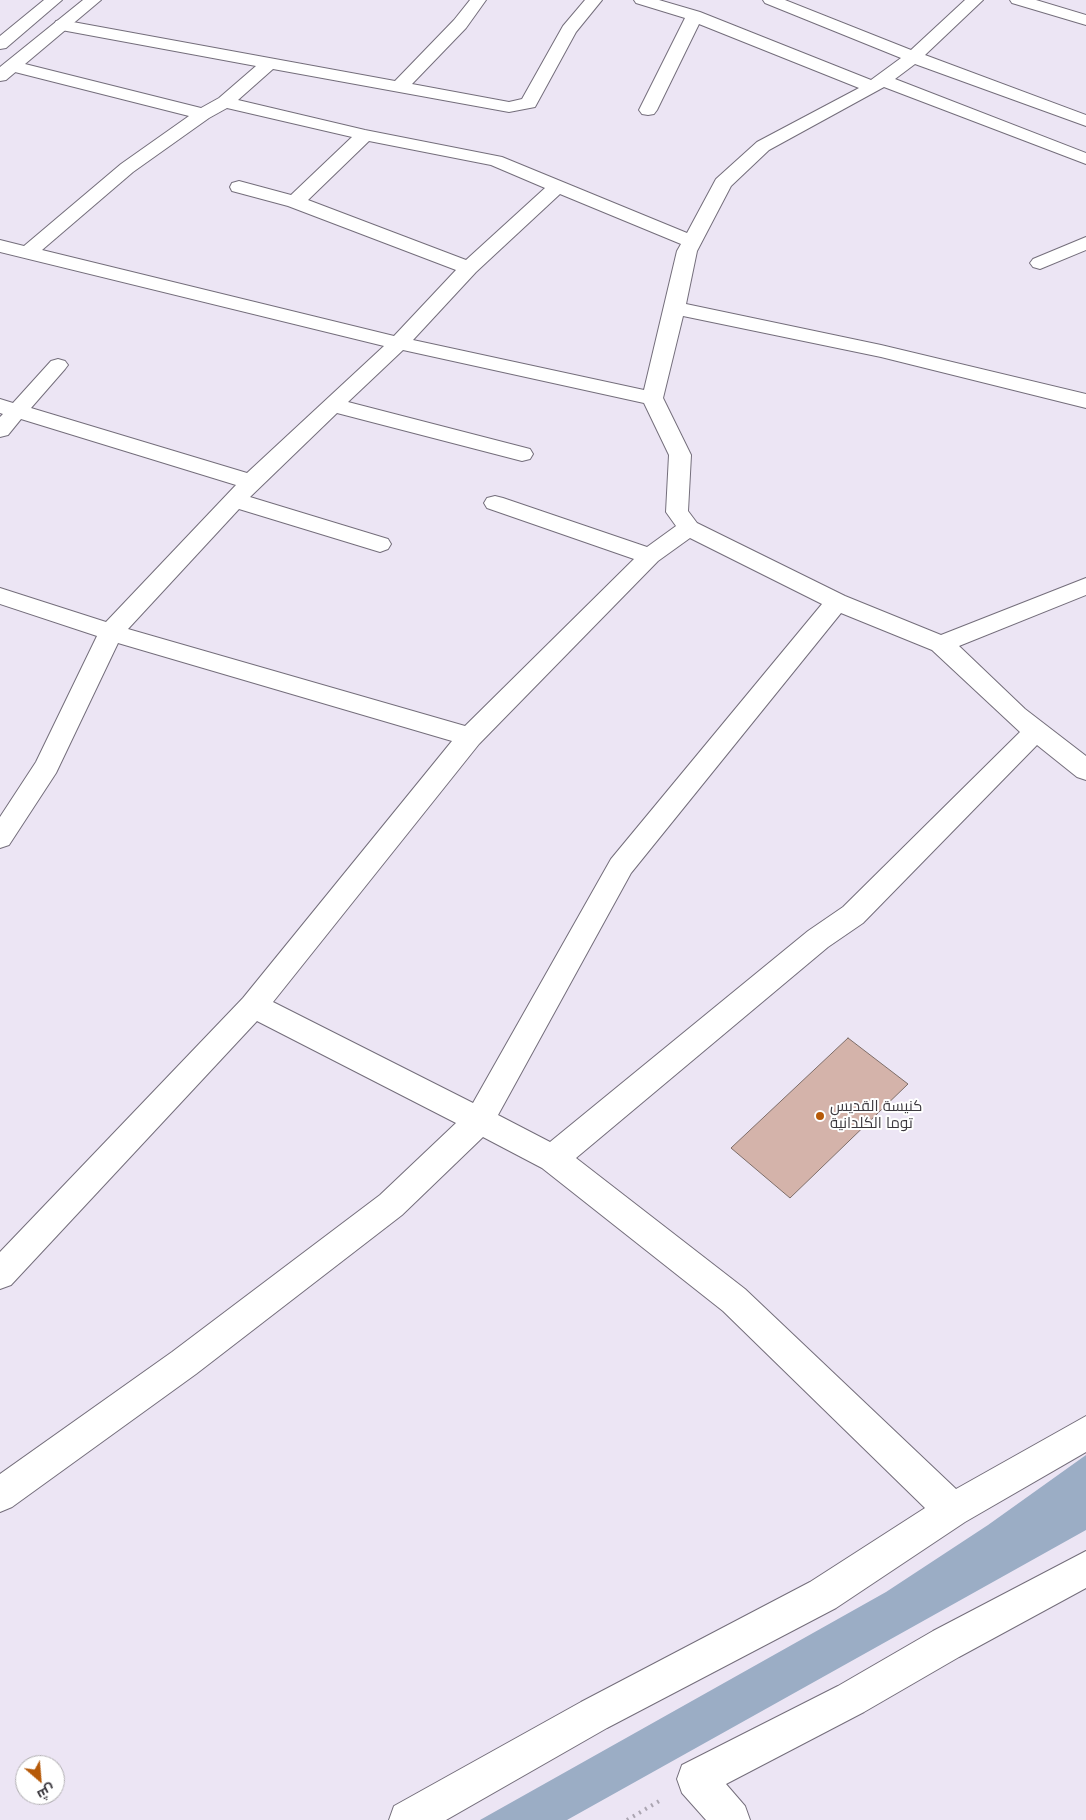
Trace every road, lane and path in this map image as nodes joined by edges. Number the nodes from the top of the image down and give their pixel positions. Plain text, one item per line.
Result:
1 (54, 0) edge
2 (94, 0) edge
3 (478, 0) edge
4 (594, 0) edge
5 (642, 0) edge
6 (771, 0) edge
7 (974, 0) edge
8 (1018, 0) edge
9 (694, 16) junction
10 (1086, 20) edge
11 (62, 25) junction
12 (0, 44) edge
13 (913, 57) junction
14 (269, 63) junction
15 (6, 71) edge
16 (878, 84) junction
17 (400, 86) junction
18 (224, 102) junction
19 (648, 110) dead end
20 (203, 114) junction
21 (1086, 121) edge
22 (365, 135) junction
23 (1086, 159) edge
24 (558, 186) junction
25 (239, 187) dead end
26 (295, 202) junction
27 (690, 241) junction
28 (1086, 243) edge
29 (0, 246) edge
30 (27, 253) junction
31 (1040, 263) dead end
32 (470, 268) junction
33 (676, 308) junction
34 (399, 343) junction
35 (58, 365) dead end
36 (652, 398) junction
37 (1086, 401) edge
38 (333, 405) junction
39 (8, 409) edge
40 (0, 430) edge
41 (522, 454) dead end
42 (251, 482) junction
43 (234, 500) junction
44 (495, 503) dead end
45 (689, 528) junction
46 (380, 544) dead end
47 (650, 556) junction
48 (1086, 586) edge
49 (0, 596) edge
50 (837, 602) junction
51 (110, 632) junction
52 (941, 644) junction
53 (1036, 731) junction
54 (470, 737) junction
55 (1086, 770) edge
56 (0, 838) edge
57 (253, 1006) junction
58 (478, 1122) junction
59 (553, 1158) junction
60 (0, 1274) edge
61 (1086, 1433) edge
62 (0, 1495) edge
63 (953, 1510) junction
64 (1086, 1569) edge
65 (408, 1820) edge
66 (731, 1820) edge

1 - 12 street
2 - 11 street
3 - 17 street
4 - 17 street
5 - 9 street
6 - 13 street
7 - 13 street
8 - 10 street
9 - 16 street
9 - 19 street
11 - 14 street
11 - 15 street
13 - 16 street
13 - 21 street
14 - 17 street
14 - 18 street
15 - 20 street
16 - 23 street
16 - 27 street
18 - 20 street
18 - 22 street
20 - 30 street
22 - 24 street
22 - 26 street
24 - 27 street
24 - 32 street
25 - 26 street
26 - 32 street
27 - 33 street
28 - 31 street
29 - 30 street
30 - 34 street
32 - 34 street
33 - 36 street
33 - 37 street
34 - 36 street
34 - 38 street
35 - 39 street
36 - 45 street
38 - 41 street
38 - 42 street
39 - 40 street
39 - 42 street
42 - 43 street
43 - 46 street
43 - 51 street
44 - 47 street
45 - 47 street
45 - 50 street
47 - 54 street
48 - 52 street
49 - 51 street
50 - 52 street
50 - 58 street
51 - 54 street
51 - 56 street
52 - 53 street
53 - 55 street
53 - 59 street
54 - 57 street
57 - 58 street
57 - 60 street
58 - 59 street
58 - 62 street
59 - 63 street
61 - 63 street
63 - 65 street
64 - 66 street

